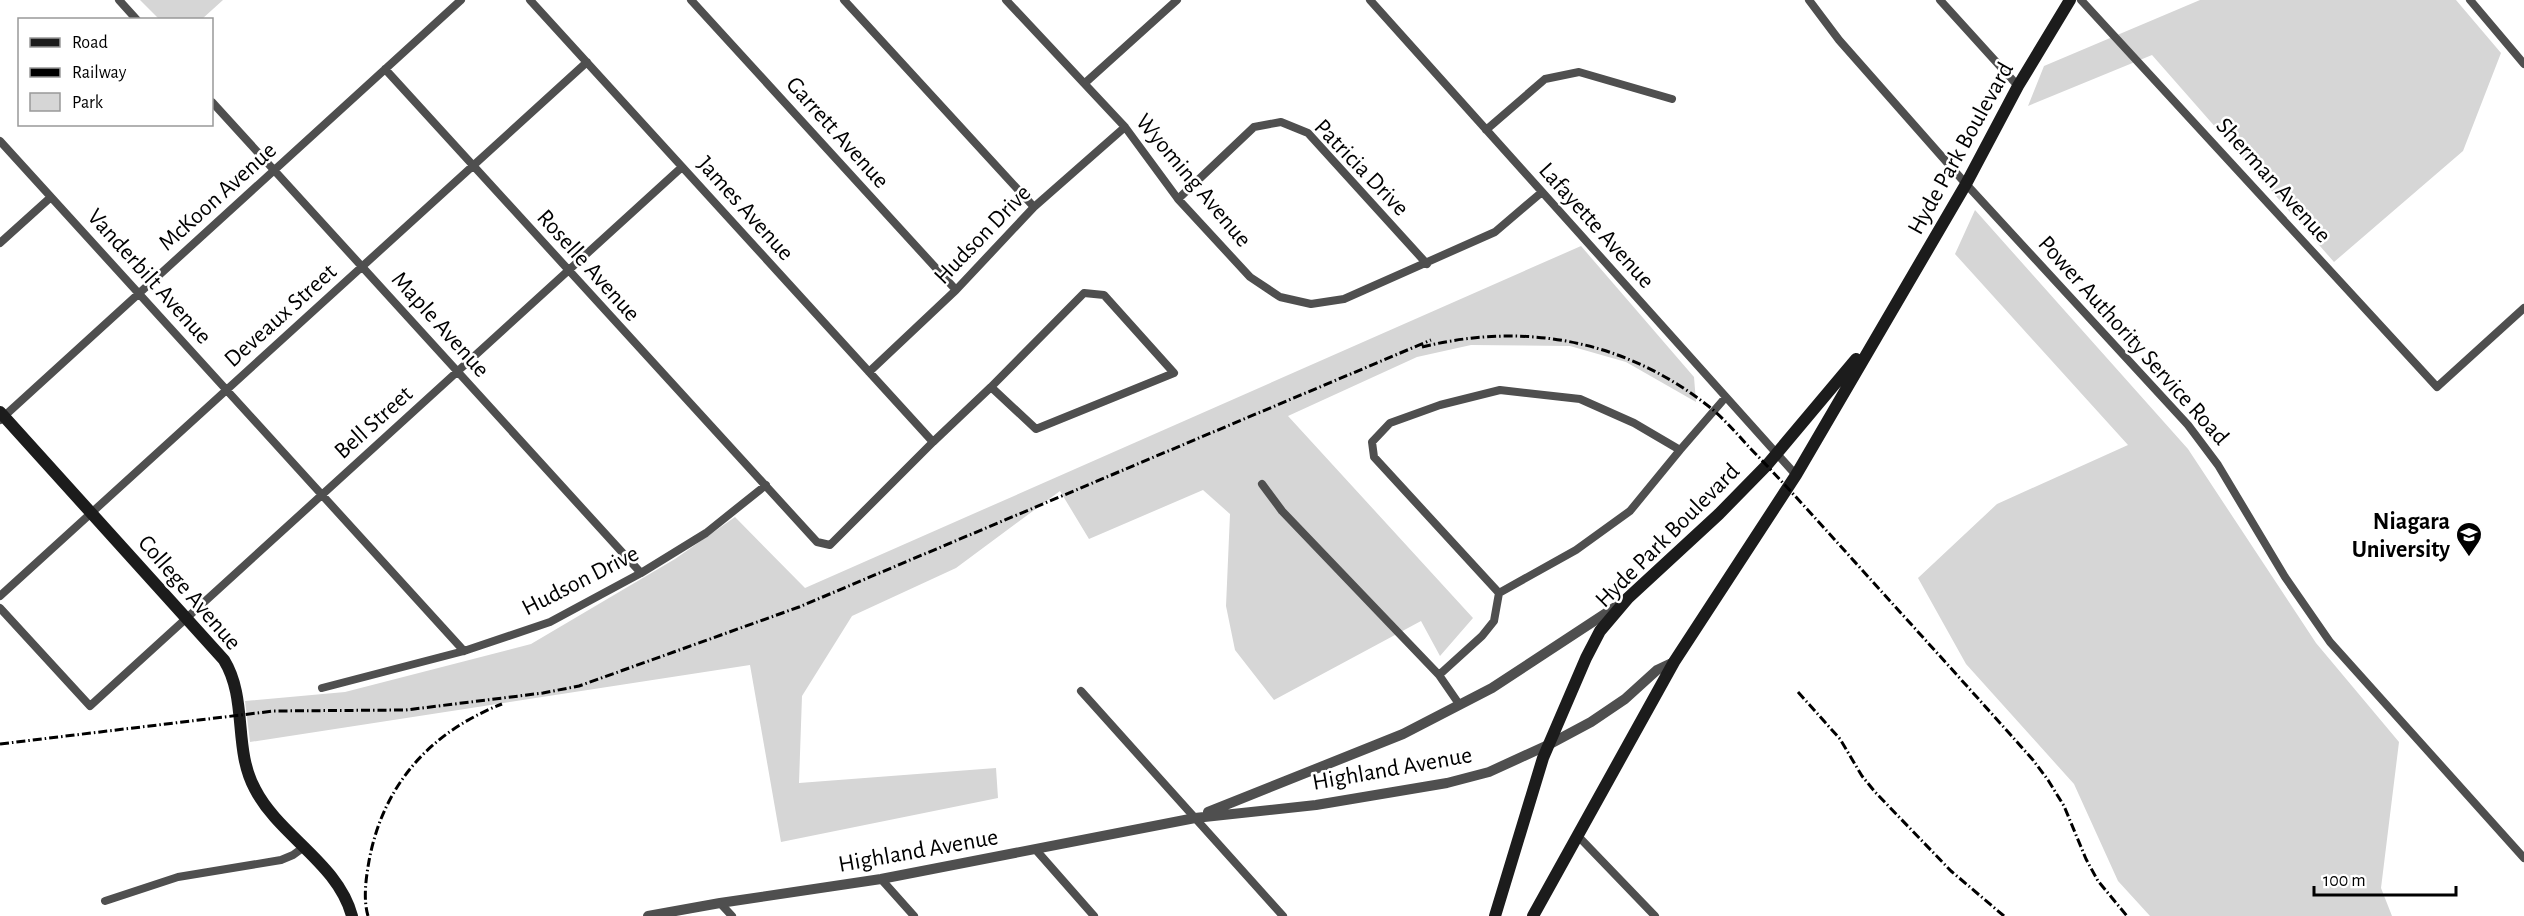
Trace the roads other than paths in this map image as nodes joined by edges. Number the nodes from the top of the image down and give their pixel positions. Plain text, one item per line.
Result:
1 (119, 0) edge
2 (461, 0) edge
3 (530, 0) edge
4 (691, 0) edge
5 (844, 0) edge
6 (1006, 0) edge
7 (1177, 0) edge
8 (1370, 0) edge
9 (1809, 0) edge
10 (1940, 0) edge
11 (2070, 0) edge
12 (2081, 0) edge
13 (2470, 0) edge
14 (135, 18) edge
15 (587, 62) junction
16 (2524, 64) edge
17 (385, 69) junction
18 (1085, 83) junction
19 (2018, 86) junction
20 (1672, 99) dead end
21 (213, 103) edge
22 (1125, 127) junction
23 (1486, 130) junction
24 (0, 141) edge
25 (474, 165) junction
26 (682, 167) junction
27 (274, 170) junction
28 (1966, 184) junction
29 (1542, 192) junction
30 (51, 197) junction
31 (1178, 199) junction
32 (1034, 207) junction
33 (0, 243) edge
34 (1427, 264) junction
35 (362, 267) junction
36 (568, 272) junction
37 (956, 290) junction
38 (139, 294) junction
39 (2524, 308) edge
40 (1888, 317) junction
41 (458, 372) junction
42 (869, 372) junction
43 (992, 387) junction
44 (227, 390) junction
45 (1725, 398) junction
46 (1, 416) edge
47 (933, 442) junction
48 (1680, 450) junction
49 (1777, 454) junction
50 (1796, 475) junction
51 (1262, 484) dead end
52 (766, 485) junction
53 (322, 495) junction
54 (92, 513) junction
55 (641, 573) junction
56 (1499, 593) junction
57 (0, 596) edge
58 (1628, 598) junction
59 (0, 608) edge
60 (188, 618) junction
61 (464, 651) junction
62 (1674, 662) junction
63 (1439, 675) junction
64 (322, 688) dead end
65 (1081, 691) dead end
66 (1459, 704) junction
67 (1548, 745) junction
68 (1195, 818) junction
69 (1577, 835) junction
70 (304, 847) junction
71 (1036, 850) junction
72 (2524, 858) edge
73 (881, 879) junction
74 (105, 901) dead end
75 (720, 903) junction
76 (1090, 915) edge
77 (352, 916) edge
78 (648, 916) edge
79 (732, 916) edge
80 (914, 916) edge
81 (1283, 916) edge
82 (1495, 916) edge
83 (1533, 916) edge
84 (1655, 916) edge

1 - 14 street
2 - 17 street, McKoon Avenue
3 - 15 street, James Avenue
4 - 37 street, Garrett Avenue
5 - 32 street
6 - 18 street, Wyoming Avenue
7 - 18 street
8 - 23 street, Lafayette Avenue
9 - 28 street, Power Authority Service Road
10 - 19 street
11 - 19 main road, Hyde Park Boulevard
12 - 39 street, Sherman Avenue
13 - 16 street
15 - 25 street, Deveaux Street
15 - 26 street, James Avenue
17 - 25 street, Roselle Avenue
17 - 27 street, McKoon Avenue
18 - 22 street, Wyoming Avenue
19 - 28 main road, Hyde Park Boulevard
20 - 23 street
21 - 27 street, Maple Avenue
22 - 31 street, Wyoming Avenue
22 - 32 street, Hudson Drive
23 - 29 street, Lafayette Avenue
24 - 30 street, Vanderbilt Avenue
25 - 35 street, Deveaux Street
25 - 36 street, Roselle Avenue
26 - 36 street, Bell Street
26 - 42 street, James Avenue
27 - 35 street, Maple Avenue
27 - 38 street, McKoon Avenue
28 - 40 main road, Hyde Park Boulevard
28 - 72 street, Power Authority Service Road
29 - 34 street, Wyoming Avenue
29 - 45 street, Lafayette Avenue
30 - 33 street
30 - 38 street, Vanderbilt Avenue
31 - 34 street, Wyoming Avenue
31 - 34 street, Patricia Drive
32 - 37 street, Hudson Drive
35 - 41 street, Maple Avenue
35 - 44 street, Deveaux Street
36 - 41 street, Bell Street
36 - 52 street, Roselle Avenue
37 - 42 street, Hudson Drive
38 - 44 street, Vanderbilt Avenue
38 - 46 street, McKoon Avenue
40 - 49 main road, Hyde Park Boulevard
40 - 50 main road, Hyde Park Boulevard
41 - 53 street, Bell Street
41 - 55 street, Maple Avenue
42 - 47 street, James Avenue
43 - 43 street
43 - 47 street
44 - 53 street, Vanderbilt Avenue
44 - 54 street, Deveaux Street
45 - 48 street
45 - 49 street, Lafayette Avenue
46 - 54 main road, College Avenue
47 - 52 street, Roselle Avenue
48 - 56 street
48 - 56 street
49 - 50 street, Lafayette Avenue
49 - 58 main road, Hyde Park Boulevard
50 - 62 main road, Hyde Park Boulevard
51 - 63 street
52 - 55 street, Hudson Drive
53 - 60 street, Bell Street
53 - 61 street, Vanderbilt Avenue
54 - 57 street, Deveaux Street
54 - 60 main road, College Avenue
55 - 61 street, Hudson Drive
56 - 63 street
58 - 66 street, Highland Avenue
58 - 67 main road, Hyde Park Boulevard
59 - 60 street, Bell Street
60 - 70 main road, College Avenue
61 - 64 street, Hudson Drive
62 - 67 street, Highland Avenue
62 - 69 main road, Hyde Park Boulevard
63 - 66 street
65 - 68 street
66 - 68 street, Highland Avenue
67 - 68 street, Highland Avenue
67 - 82 main road, Hyde Park Boulevard
68 - 71 street, Highland Avenue
68 - 81 street
69 - 83 main road, Hyde Park Boulevard
69 - 84 street
70 - 74 street
70 - 77 main road, College Avenue
71 - 73 street, Highland Avenue
71 - 76 street
73 - 75 street, Highland Avenue
73 - 80 street
75 - 78 street, Highland Avenue
75 - 79 street

